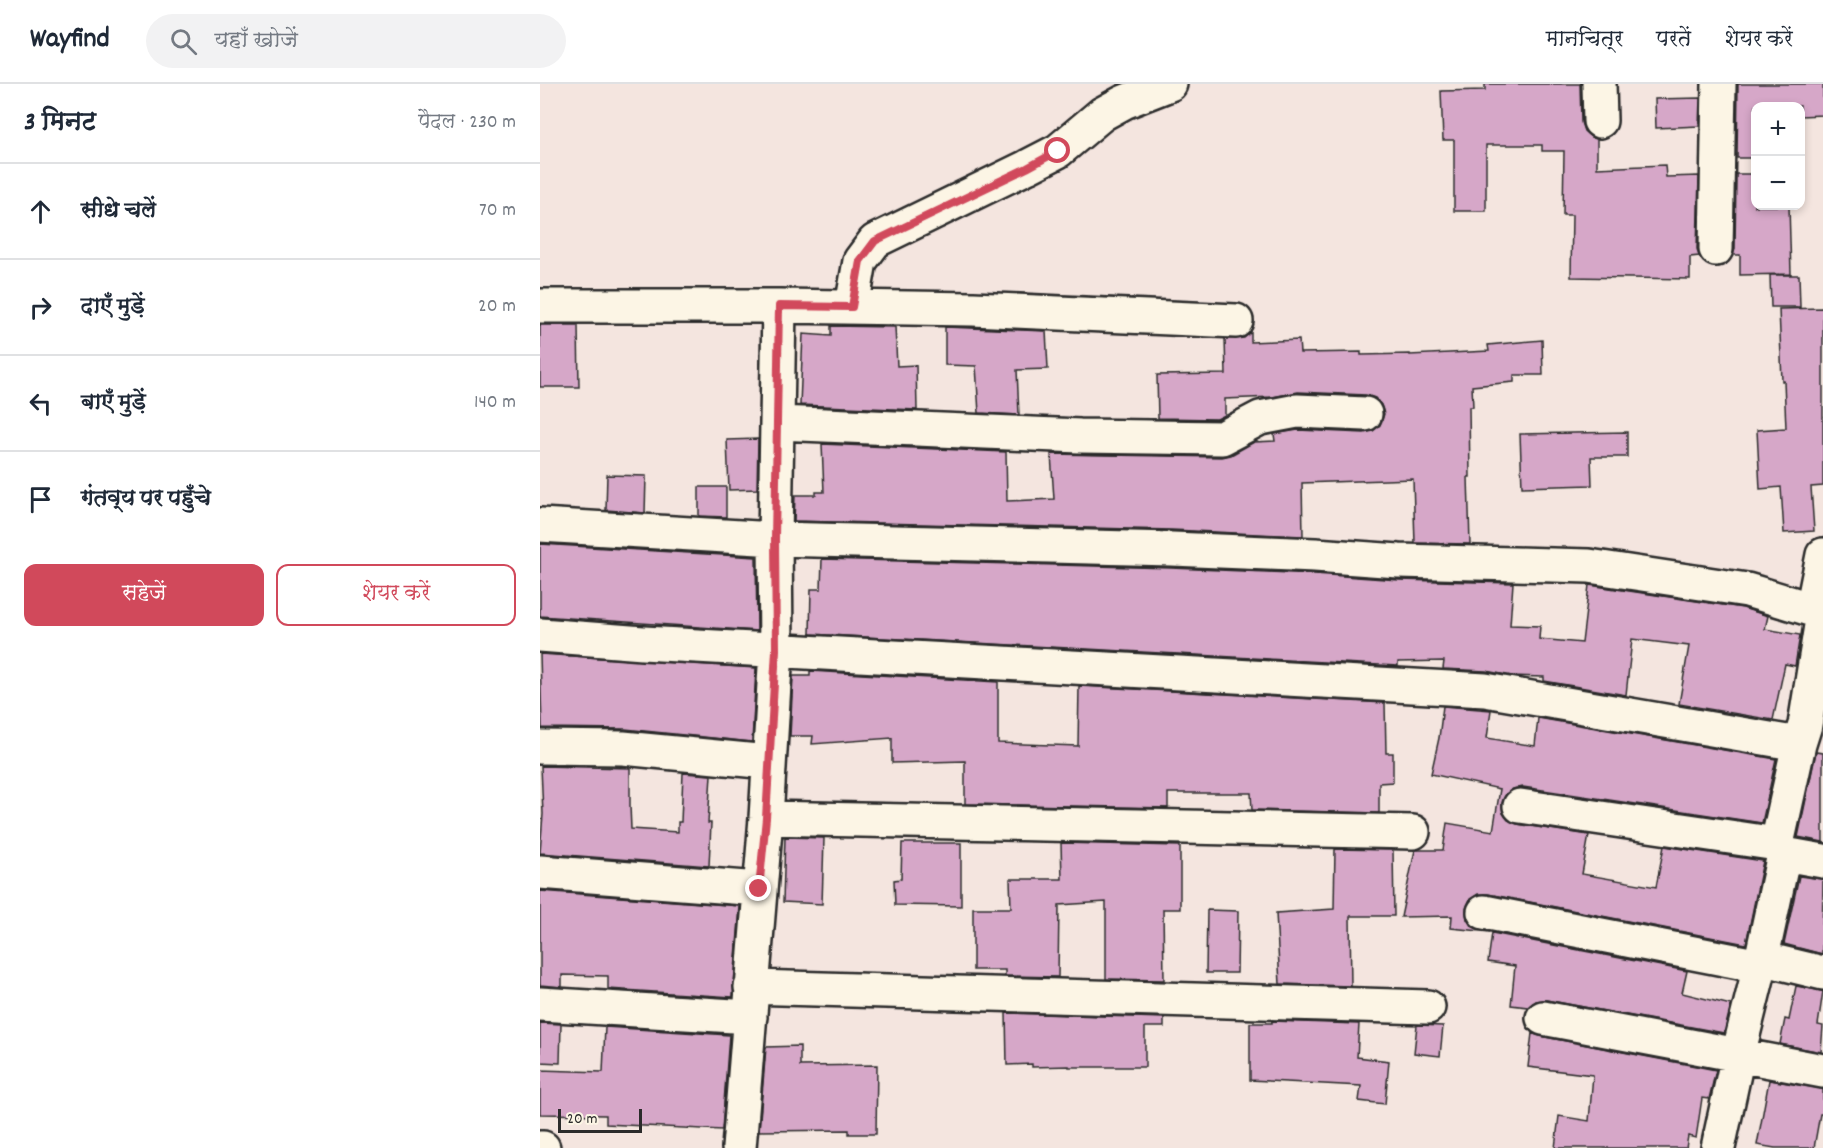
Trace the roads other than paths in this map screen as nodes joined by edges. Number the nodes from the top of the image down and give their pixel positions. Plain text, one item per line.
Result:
1 (1170, 84) edge
2 (1599, 84) edge
3 (1719, 84) edge
4 (1600, 121) dead end
5 (1716, 249) dead end
6 (540, 306) edge
7 (779, 306) junction
8 (852, 307) junction
9 (1236, 321) dead end
10 (1365, 414) dead end
11 (778, 423) junction
12 (540, 525) edge
13 (775, 539) junction
14 (1823, 555) edge
15 (1819, 612) edge
16 (540, 636) edge
17 (776, 650) junction
18 (1809, 733) edge
19 (540, 747) edge
20 (768, 762) junction
21 (1520, 806) dead end
22 (766, 818) junction
23 (1413, 832) dead end
24 (1780, 849) junction
25 (1823, 861) edge
26 (540, 872) edge
27 (759, 889) junction
28 (1484, 912) dead end
29 (1760, 963) junction
30 (1823, 973) edge
31 (750, 1002) junction
32 (540, 1004) edge
33 (1428, 1007) dead end
34 (1543, 1017) dead end
35 (1738, 1055) junction
36 (1823, 1071) edge
37 (739, 1148) edge
38 (1721, 1148) edge

1 - 8 street
2 - 4 street
3 - 5 street
6 - 7 street
7 - 8 street
7 - 11 street
8 - 9 street
10 - 11 street
11 - 13 street
12 - 13 street
13 - 15 street
13 - 17 street
14 - 15 street
15 - 18 street
16 - 17 street
17 - 18 street
17 - 20 street
18 - 24 street
19 - 20 street
20 - 22 street
21 - 24 street
22 - 23 street
22 - 27 street
24 - 25 street
24 - 29 street
26 - 27 street
27 - 31 street
28 - 29 street
29 - 30 street
29 - 35 street
31 - 32 street
31 - 33 street
31 - 37 street
34 - 35 street
35 - 36 street
35 - 38 street

